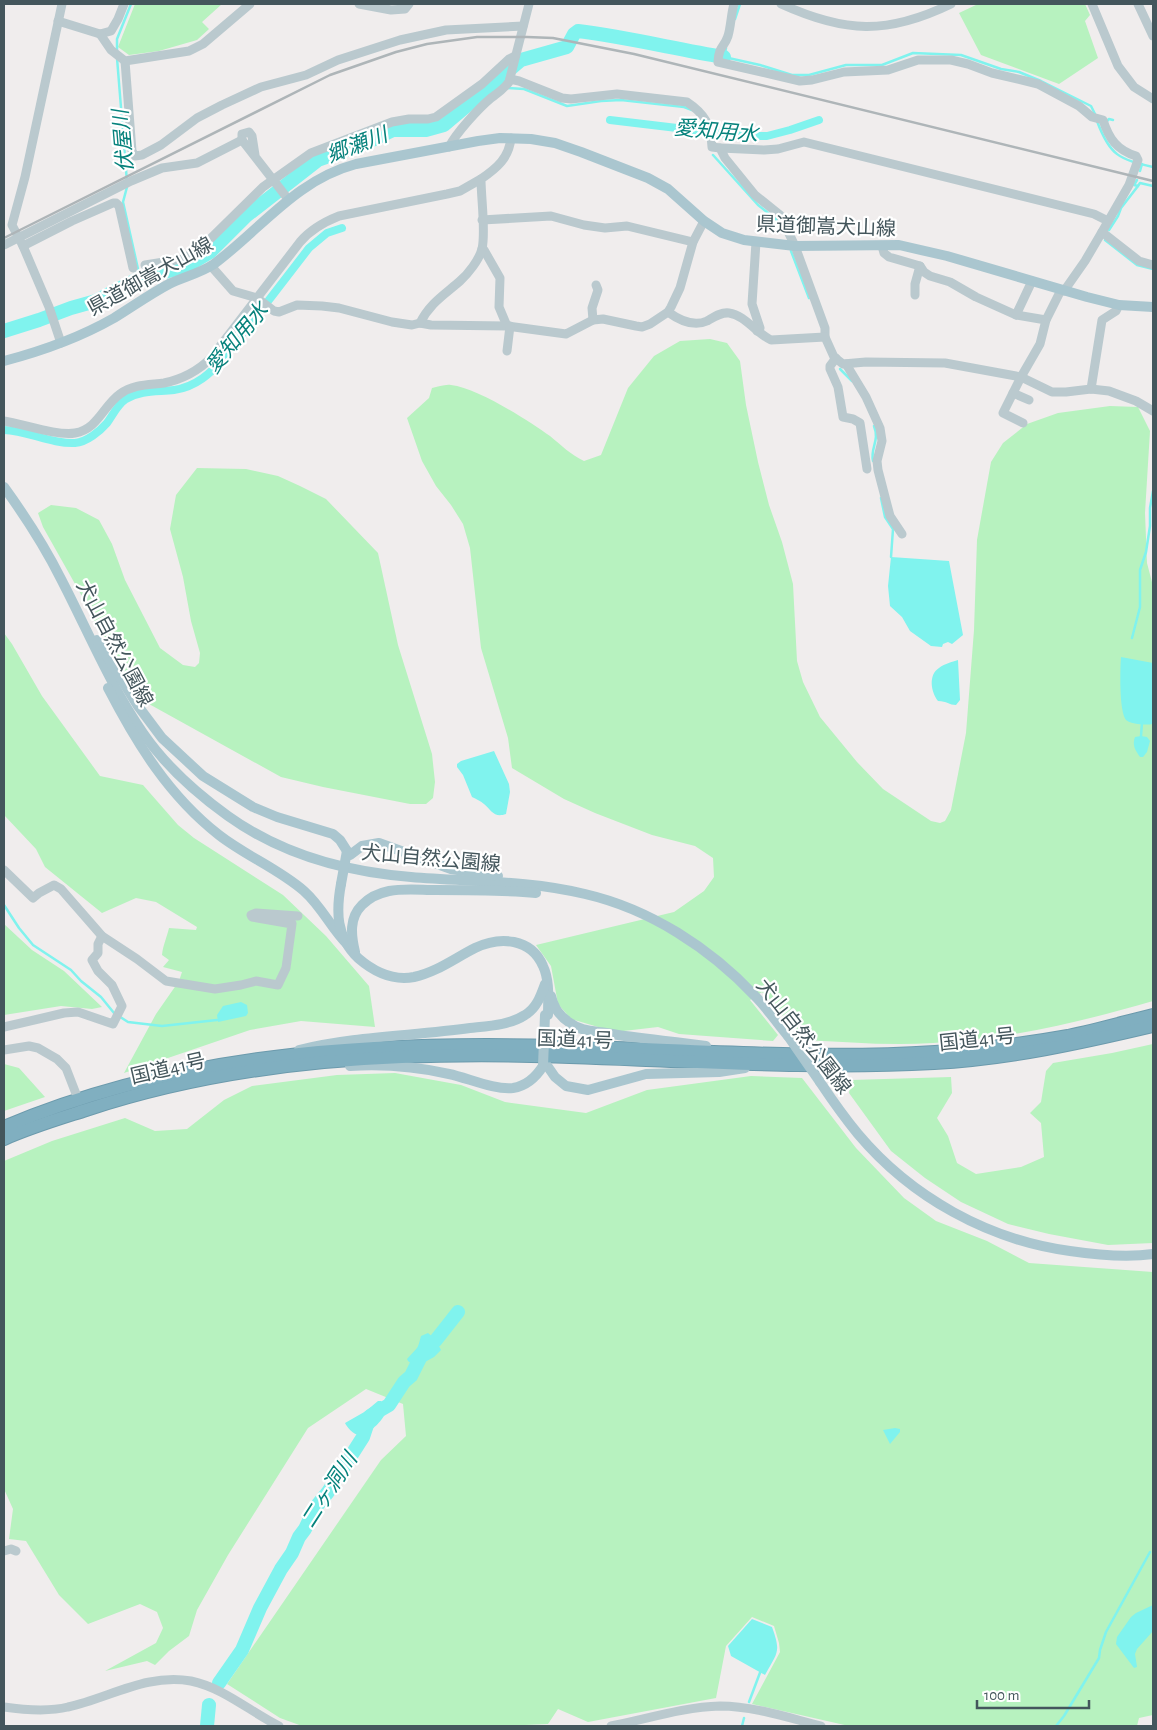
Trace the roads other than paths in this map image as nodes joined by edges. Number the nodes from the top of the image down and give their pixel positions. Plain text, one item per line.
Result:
1 (62, 4) edge
2 (124, 4) edge
3 (250, 4) edge
4 (359, 4) edge
5 (409, 4) edge
6 (529, 4) edge
7 (734, 4) edge
8 (781, 4) edge
9 (951, 4) edge
10 (1092, 4) edge
11 (1138, 4) edge
12 (58, 21) junction
13 (523, 26) junction
14 (100, 34) junction
15 (1153, 36) edge
16 (514, 57) junction
17 (125, 61) junction
18 (510, 81) junction
19 (1153, 99) edge
20 (510, 138) junction
21 (449, 147) junction
22 (720, 148) junction
23 (274, 178) junction
24 (481, 179) junction
25 (287, 196) junction
26 (8, 219) edge
27 (482, 220) junction
28 (1108, 220) junction
29 (704, 221) junction
30 (1102, 232) junction
31 (21, 242) junction
32 (693, 242) junction
33 (756, 242) junction
34 (4, 245) edge
35 (795, 246) junction
36 (882, 246) junction
37 (482, 249) junction
38 (145, 265) dead end
39 (1153, 265) edge
40 (211, 266) junction
41 (920, 266) junction
42 (133, 268) dead end
43 (1032, 281) junction
44 (596, 285) dead end
45 (1062, 290) junction
46 (915, 295) dead end
47 (256, 298) junction
48 (1119, 305) junction
49 (1153, 307) edge
50 (668, 312) junction
51 (1016, 315) junction
52 (593, 320) junction
53 (1046, 320) junction
54 (420, 323) junction
55 (508, 326) junction
56 (757, 331) junction
57 (825, 336) junction
58 (61, 343) junction
59 (507, 351) dead end
60 (836, 358) junction
61 (4, 361) edge
62 (846, 364) junction
63 (1020, 377) junction
64 (1091, 389) junction
65 (1013, 393) junction
66 (1030, 400) dead end
67 (1153, 411) edge
68 (4, 421) edge
69 (1023, 423) dead end
70 (867, 469) dead end
71 (4, 487) edge
72 (902, 534) dead end
73 (73, 604) junction
74 (82, 622) junction
75 (349, 853) junction
76 (4, 870) edge
77 (584, 894) junction
78 (298, 916) dead end
79 (102, 936) junction
80 (347, 944) junction
81 (356, 955) junction
82 (547, 980) junction
83 (1153, 1015) edge
84 (1153, 1026) edge
85 (4, 1027) edge
86 (4, 1050) edge
87 (748, 1054) junction
88 (277, 1061) junction
89 (545, 1065) junction
90 (761, 1065) junction
91 (78, 1099) junction
92 (4, 1127) edge
93 (4, 1139) edge
94 (1153, 1254) edge
95 (4, 1551) edge
96 (16, 1551) dead end
97 (4, 1707) edge
98 (278, 1726) edge
99 (611, 1726) edge
100 (821, 1726) edge

1 - 12 street
2 - 14 street
3 - 17 street
4 - 5 street
6 - 13 street
7 - 28 street
8 - 9 street
10 - 19 street
11 - 15 street
12 - 14 street
12 - 26 street
13 - 16 street
13 - 17 street
14 - 17 street
16 - 18 street
16 - 23 street
18 - 21 street
18 - 22 street
20 - 21 main road, 県道御嵩犬山線
20 - 24 street
20 - 29 main road, 県道御嵩犬山線
21 - 25 main road, 県道御嵩犬山線
22 - 28 street
22 - 35 street
23 - 25 street
23 - 31 street
23 - 38 street
24 - 27 street
24 - 47 street
25 - 40 main road, 県道御嵩犬山線
26 - 31 street
27 - 32 street
27 - 37 street
28 - 30 street
29 - 32 street
29 - 33 main road, 県道御嵩犬山線
30 - 39 street
30 - 45 street
31 - 34 street
31 - 42 street
31 - 58 street
32 - 50 street
33 - 35 main road, 県道御嵩犬山線
33 - 56 street
35 - 36 main road, 県道御嵩犬山線
35 - 57 street
36 - 41 street
36 - 43 main road, 県道御嵩犬山線
37 - 54 street
37 - 55 street
40 - 47 street
40 - 58 main road, 県道御嵩犬山線
41 - 46 street
41 - 51 street
43 - 45 main road, 県道御嵩犬山線
43 - 51 street
44 - 52 street
45 - 48 main road, 県道御嵩犬山線
45 - 53 street
47 - 54 street
47 - 68 street
48 - 49 main road, 県道御嵩犬山線
48 - 64 street
50 - 52 street
50 - 56 street
51 - 53 street
52 - 55 street
53 - 63 street
54 - 55 street
55 - 59 street
56 - 57 street
57 - 60 street
58 - 61 main road, 県道御嵩犬山線
60 - 62 street
60 - 70 street
62 - 63 street
62 - 72 street
63 - 64 street
63 - 65 street
64 - 67 street
65 - 66 street
65 - 69 street
71 - 73 main road, 犬山自然公園線
73 - 74 main road, 犬山自然公園線
73 - 80 main road
74 - 75 main road
74 - 77 main road, 犬山自然公園線
75 - 77 main road
75 - 80 main road, 犬山自然公園線, bridge
76 - 79 street
77 - 81 main road
77 - 94 main road, 犬山自然公園線, bridge
78 - 79 street
79 - 85 street
80 - 81 main road, 犬山自然公園線
81 - 82 main road, 犬山自然公園線
82 - 87 main road
82 - 88 main road
82 - 89 main road, 犬山自然公園線, bridge
83 - 87 highway, 国道41号
84 - 90 highway, 国道41号
86 - 91 street
87 - 88 highway, 国道41号
88 - 89 main road
88 - 90 highway, 国道41号
88 - 91 highway, 国道41号
88 - 93 highway, 国道41号
89 - 90 main road
91 - 92 highway, 国道41号
95 - 96 street
97 - 98 street
99 - 100 street

